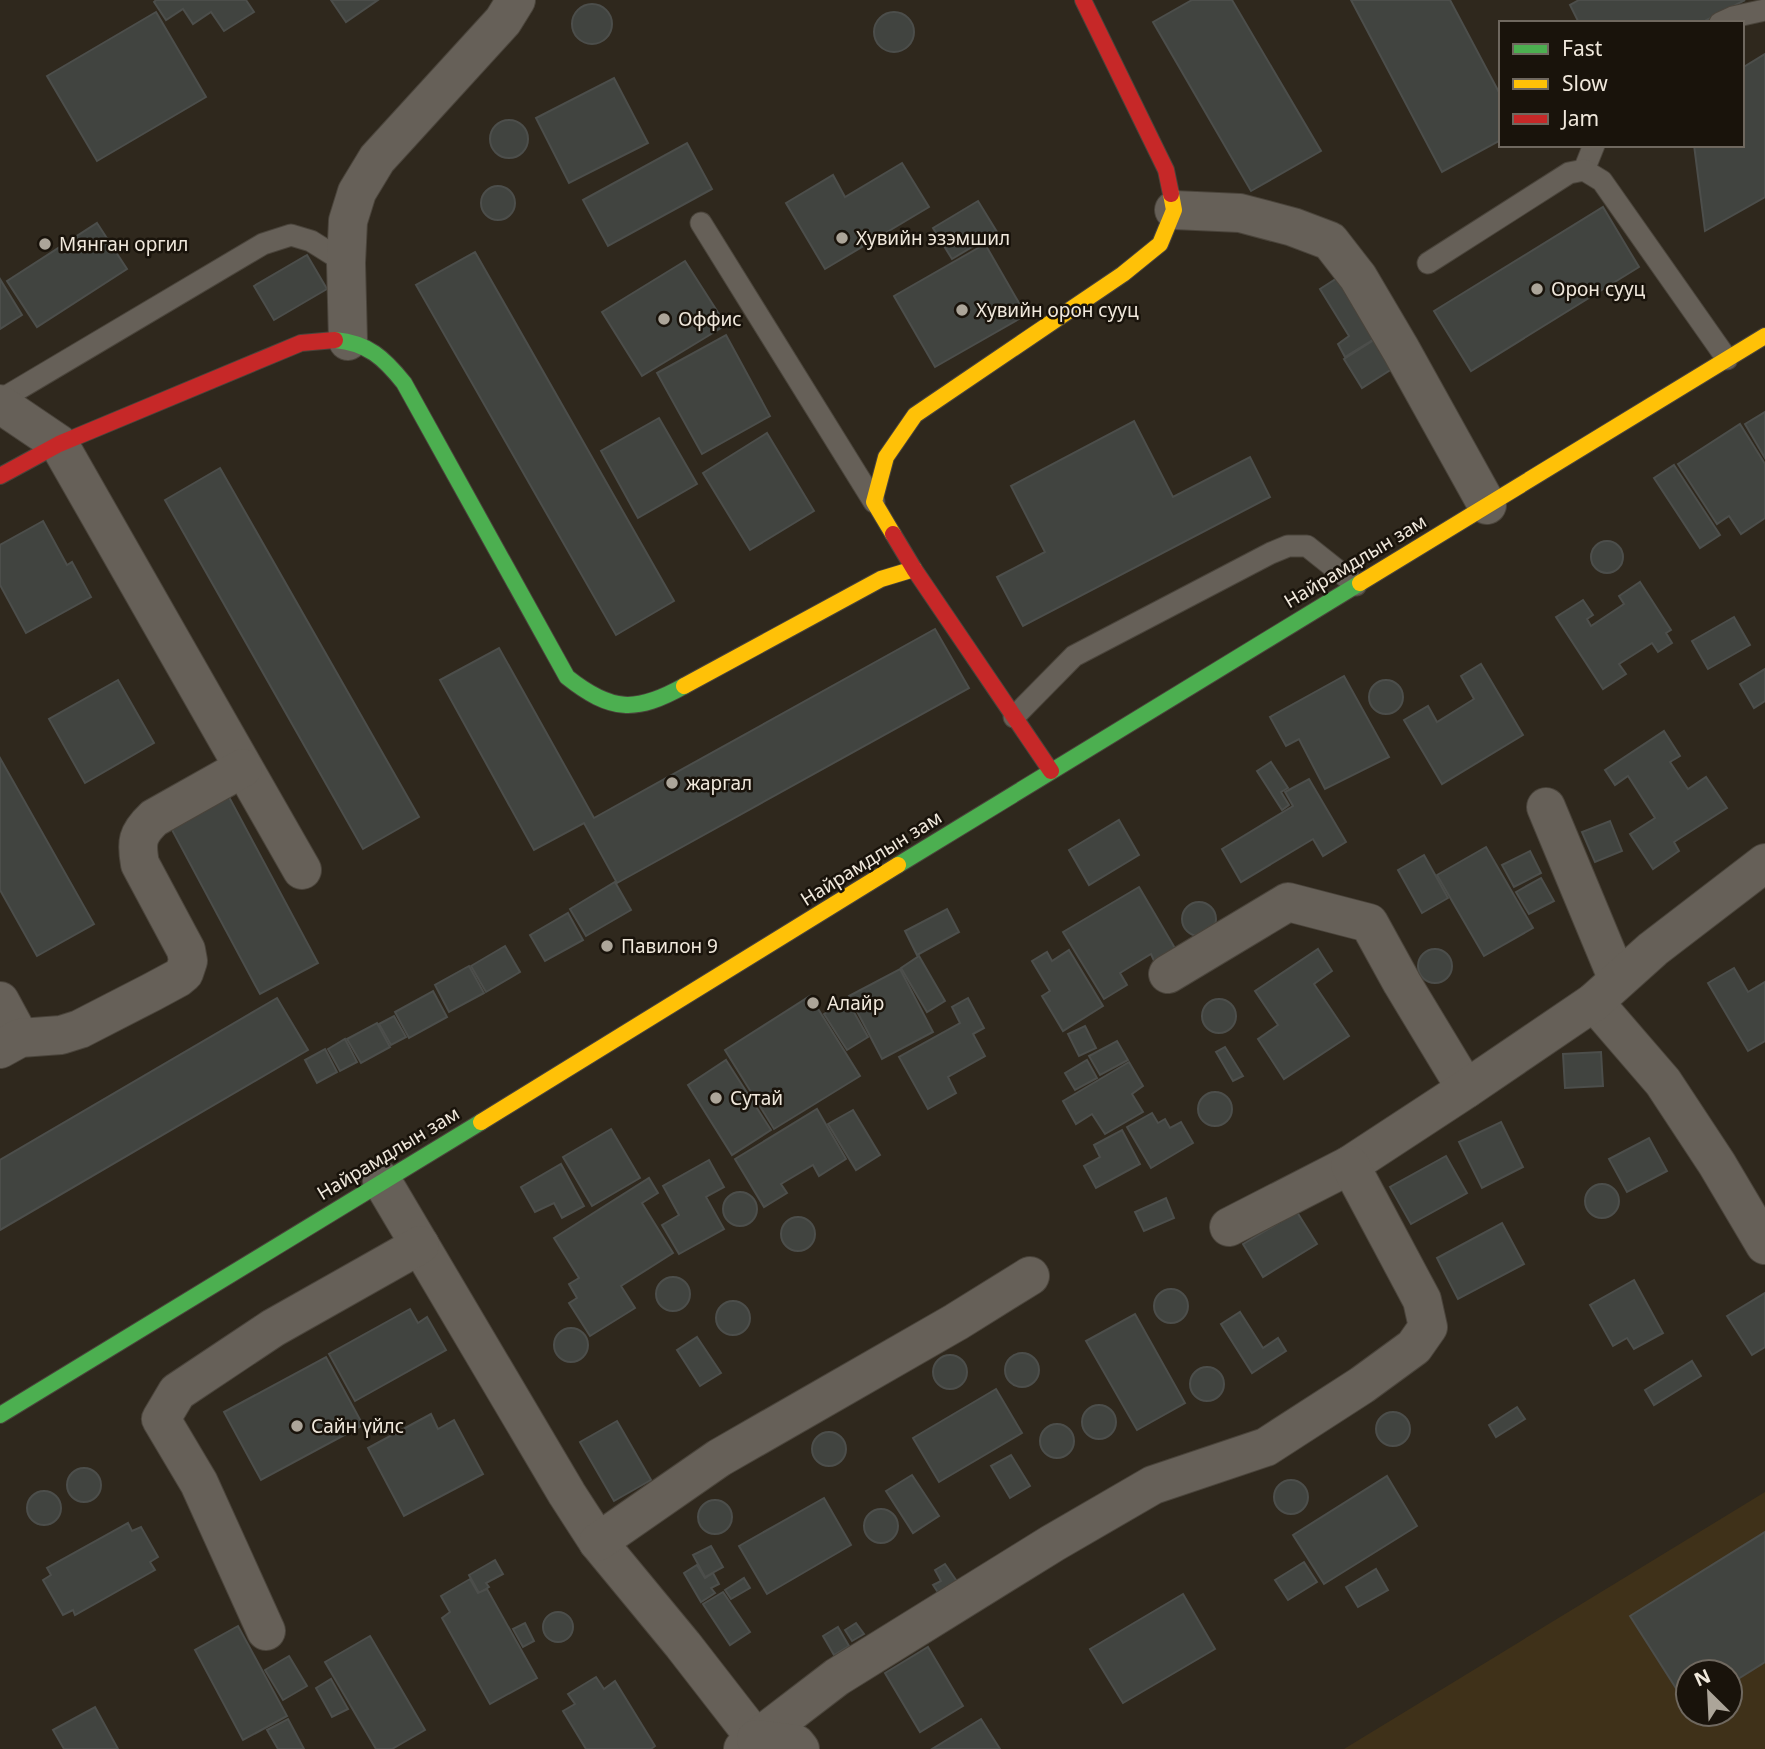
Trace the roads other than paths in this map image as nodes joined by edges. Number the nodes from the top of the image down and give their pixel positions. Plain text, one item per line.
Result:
1 (516, 0) edge
2 (1083, 0) edge
3 (1765, 10) edge
4 (1724, 21) edge
5 (1593, 147) edge
6 (1584, 170) junction
7 (1174, 210) junction
8 (701, 223) dead end
9 (346, 263) junction
10 (1428, 264) dead end
11 (1765, 336) edge
12 (348, 341) junction
13 (1727, 359) junction
14 (0, 402) edge
15 (59, 444) junction
16 (0, 476) edge
17 (874, 502) junction
18 (1487, 505) junction
19 (914, 569) junction
20 (1356, 585) junction
21 (1014, 717) junction
22 (243, 768) junction
23 (1051, 771) junction
24 (1546, 807) dead end
25 (1765, 863) edge
26 (302, 870) dead end
27 (1168, 975) dead end
28 (1606, 991) junction
29 (0, 1001) edge
30 (10, 1044) edge
31 (1466, 1089) junction
32 (1350, 1165) junction
33 (382, 1181) junction
34 (1229, 1227) dead end
35 (420, 1245) junction
36 (1765, 1245) edge
37 (1030, 1276) dead end
38 (0, 1415) edge
39 (598, 1542) junction
40 (266, 1631) dead end
41 (750, 1744) edge
42 (800, 1749) edge

1 - 9 street
2 - 7 street
3 - 4 lane
5 - 6 lane
6 - 10 lane
6 - 13 lane
7 - 17 street
7 - 18 street
8 - 17 lane
9 - 12 street
9 - 14 lane
11 - 13 street, Найрамдлын зам
12 - 15 street
12 - 19 street
13 - 18 street, Найрамдлын зам
14 - 15 street
15 - 16 street
15 - 22 street
17 - 19 street
18 - 20 street, Найрамдлын зам
19 - 21 street
20 - 21 lane
20 - 23 street, Найрамдлын зам
21 - 23 street
22 - 26 street
22 - 30 street
23 - 33 street, Найрамдлын зам
24 - 28 street
25 - 28 street
27 - 31 street
28 - 31 street
28 - 36 street
29 - 30 street
31 - 32 street
32 - 34 street
32 - 41 street
33 - 35 street
33 - 38 street, Найрамдлын зам
35 - 39 street
35 - 40 street
37 - 39 street
39 - 41 street
41 - 42 street

